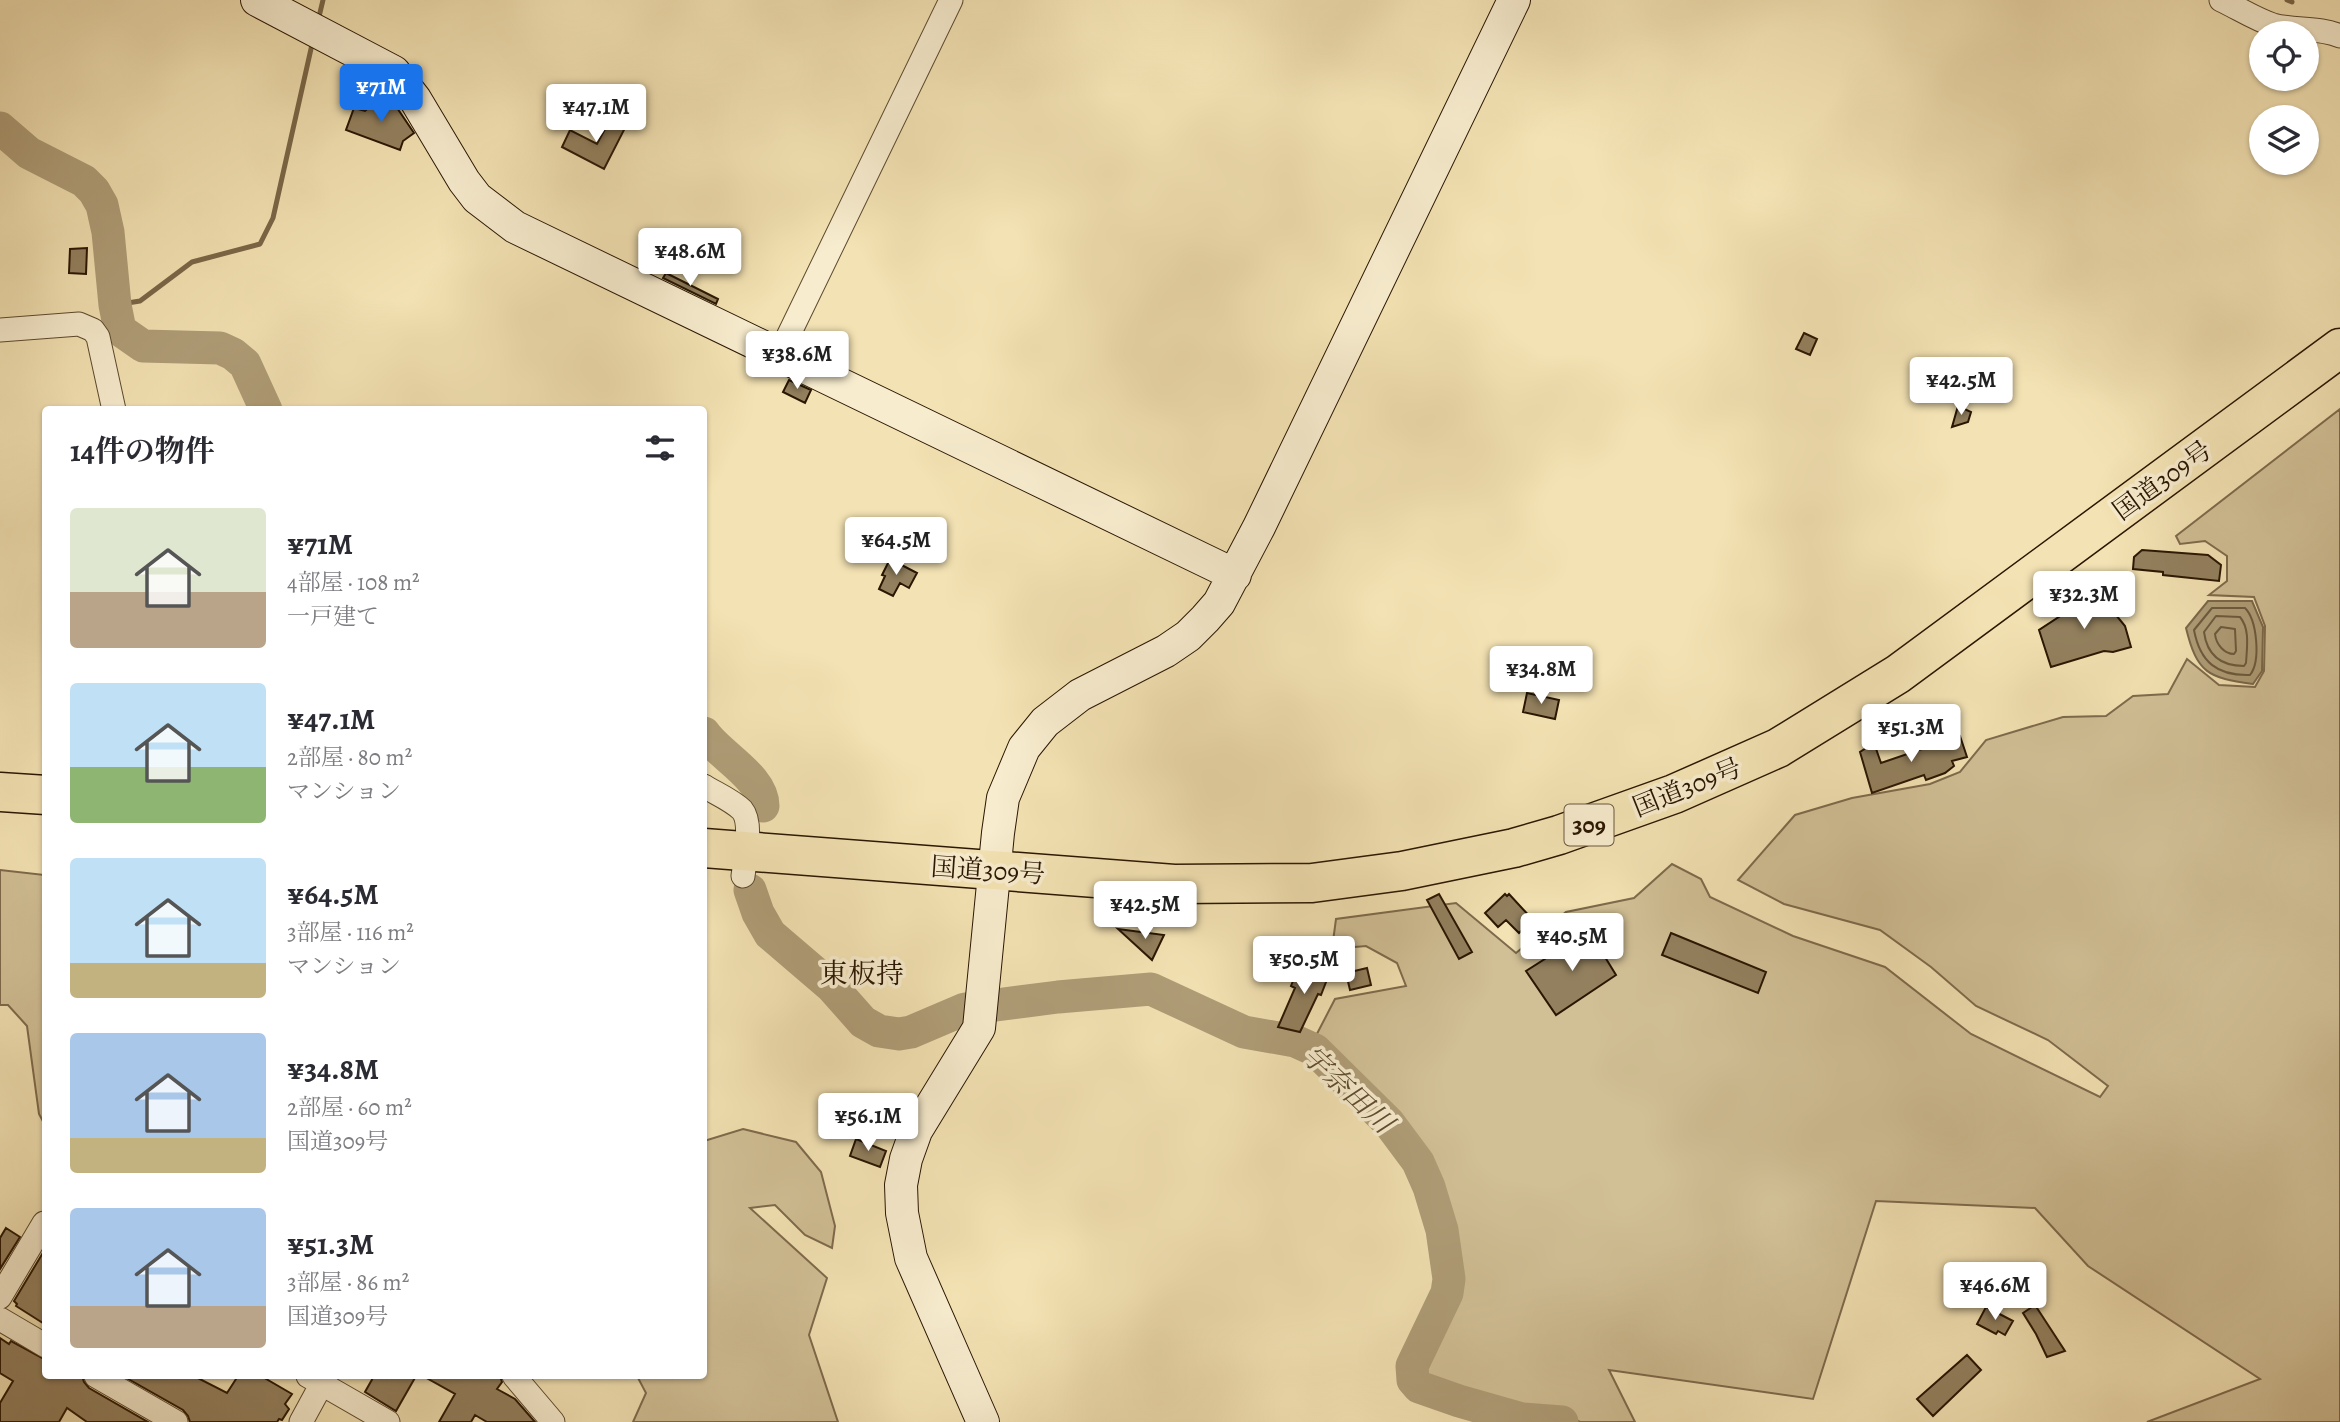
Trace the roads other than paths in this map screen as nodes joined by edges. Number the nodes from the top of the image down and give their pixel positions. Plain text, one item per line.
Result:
1 (257, 0) edge
2 (951, 0) edge
3 (1514, 0) edge
4 (2221, 0) edge
5 (2340, 36) edge
6 (0, 330) edge
7 (2340, 348) edge
8 (779, 355) junction
9 (2340, 377) edge
10 (113, 406) edge
11 (1235, 575) junction
12 (707, 788) edge
13 (0, 792) edge
14 (42, 795) edge
15 (0, 815) edge
16 (42, 818) edge
17 (707, 849) edge
18 (744, 864) junction
19 (707, 872) edge
20 (993, 884) junction
21 (42, 1226) edge
22 (0, 1297) edge
23 (0, 1319) edge
24 (42, 1344) edge
25 (101, 1379) edge
26 (319, 1379) edge
27 (321, 1379) edge
28 (517, 1379) edge
29 (176, 1422) edge
30 (301, 1422) edge
31 (388, 1422) edge
32 (553, 1422) edge
33 (983, 1422) edge

1 - 8 street
2 - 8 street
3 - 11 street
4 - 5 street
6 - 10 street
7 - 20 highway, 国道309号 / 309
8 - 11 street
9 - 20 highway, 国道309号 / 309
11 - 20 street
12 - 18 street
13 - 14 highway
15 - 16 highway
17 - 18 highway, 国道309号 / 309
18 - 19 highway, 国道309号 / 309
18 - 20 highway, 国道309号 / 309
20 - 33 street
21 - 22 street
23 - 24 street
25 - 29 street
26 - 30 street
27 - 31 street
28 - 32 street

